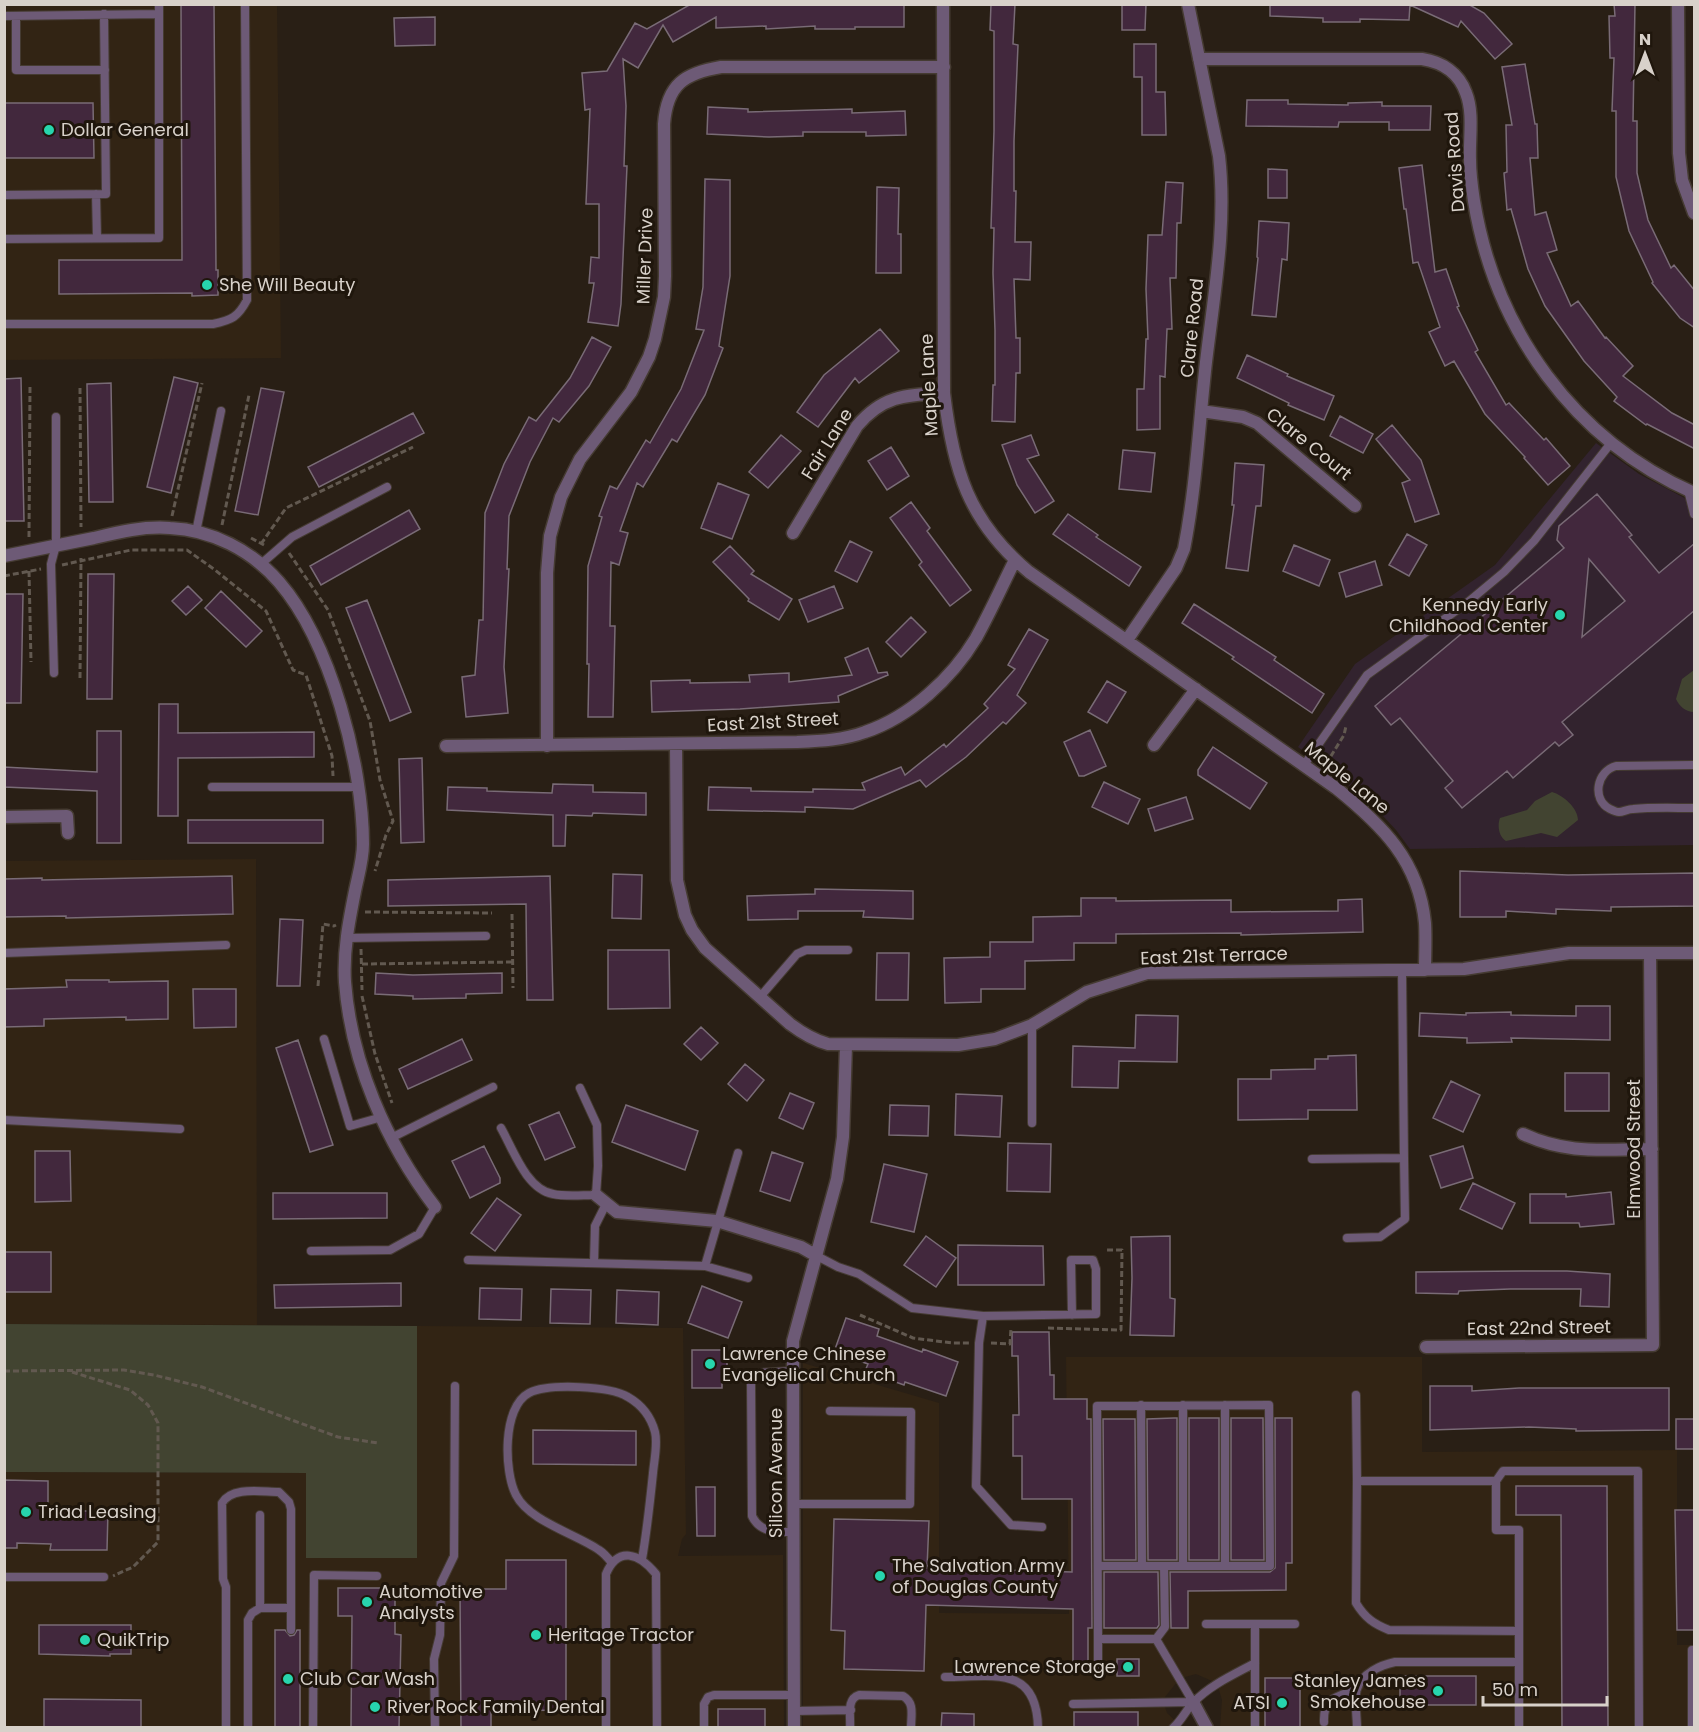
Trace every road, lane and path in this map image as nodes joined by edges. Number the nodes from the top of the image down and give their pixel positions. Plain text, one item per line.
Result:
1 (246, 4) edge
2 (943, 4) edge
3 (1188, 4) edge
4 (1678, 4) edge
5 (159, 9) edge
6 (104, 14) junction
7 (4, 16) edge
8 (16, 16) junction
9 (1199, 59) junction
10 (944, 67) junction
11 (105, 70) junction
12 (96, 194) junction
13 (4, 195) edge
14 (1695, 213) edge
15 (97, 238) junction
16 (4, 239) edge
17 (4, 324) edge
18 (202, 383) dead end
19 (30, 387) dead end
20 (944, 393) junction
21 (249, 396) dead end
22 (221, 411) dead end
23 (1201, 411) junction
24 (56, 417) dead end
25 (1611, 443) junction
26 (413, 447) dead end
27 (387, 486) dead end
28 (1692, 492) edge
29 (1355, 506) dead end
30 (1695, 514) edge
31 (222, 525) dead end
32 (170, 528) junction
33 (196, 532) junction
34 (793, 533) dead end
35 (56, 545) junction
36 (29, 551) junction
37 (4, 556) edge
38 (256, 560) junction
39 (1015, 560) junction
40 (51, 568) junction
41 (29, 571) junction
42 (4, 576) edge
43 (1127, 640) junction
44 (30, 662) dead end
45 (54, 674) dead end
46 (1196, 689) junction
47 (1347, 722) dead end
48 (676, 744) junction
49 (1154, 745) dead end
50 (446, 746) dead end
51 (547, 746) junction
52 (1326, 764) dead end
53 (1304, 765) junction
54 (1695, 765) edge
55 (333, 778) dead end
56 (212, 786) dead end
57 (358, 787) junction
58 (1695, 808) edge
59 (4, 817) edge
60 (68, 833) dead end
61 (512, 914) dead end
62 (486, 936) dead end
63 (346, 938) junction
64 (226, 945) dead end
65 (848, 950) dead end
66 (4, 952) edge
67 (1650, 953) junction
68 (1695, 953) edge
69 (513, 962) junction
70 (345, 963) junction
71 (1402, 970) junction
72 (1425, 970) junction
73 (513, 987) dead end
74 (760, 997) junction
75 (1032, 1025) junction
76 (324, 1039) dead end
77 (846, 1045) junction
78 (493, 1086) dead end
79 (580, 1088) dead end
80 (382, 1117) junction
81 (4, 1120) edge
82 (1032, 1123) dead end
83 (501, 1128) dead end
84 (180, 1129) dead end
85 (1523, 1134) dead end
86 (392, 1138) junction
87 (1652, 1149) junction
88 (738, 1152) dead end
89 (1404, 1158) junction
90 (1312, 1159) dead end
91 (596, 1195) junction
92 (606, 1204) junction
93 (435, 1207) joint
94 (717, 1221) junction
95 (1347, 1238) dead end
96 (311, 1251) dead end
97 (815, 1255) junction
98 (468, 1260) dead end
99 (594, 1262) junction
100 (705, 1266) junction
101 (747, 1278) dead end
102 (1072, 1315) junction
103 (983, 1316) junction
104 (1653, 1345) joint
105 (1426, 1347) dead end
106 (67, 1370) junction
107 (4, 1371) edge
108 (794, 1371) junction
109 (455, 1386) dead end
110 (1356, 1395) dead end
111 (1225, 1405) junction
112 (1141, 1406) junction
113 (1183, 1406) junction
114 (830, 1411) dead end
115 (378, 1443) dead end
116 (1356, 1480) junction
117 (1496, 1480) junction
118 (794, 1504) junction
119 (260, 1515) dead end
120 (1042, 1527) dead end
121 (794, 1532) junction
122 (642, 1560) junction
123 (612, 1563) junction
124 (1098, 1566) junction
125 (1142, 1566) junction
126 (1164, 1566) junction
127 (1183, 1566) junction
128 (1225, 1566) junction
129 (377, 1576) dead end
130 (4, 1577) edge
131 (104, 1577) joint
132 (260, 1608) junction
133 (291, 1608) junction
134 (1206, 1624) dead end
135 (1255, 1624) junction
136 (1295, 1624) dead end
137 (291, 1630) dead end
138 (1519, 1631) junction
139 (1098, 1639) junction
140 (1156, 1639) junction
141 (1695, 1650) edge
142 (1519, 1662) junction
143 (1255, 1663) junction
144 (1098, 1666) dead end
145 (945, 1677) dead end
146 (1357, 1689) junction
147 (794, 1695) junction
148 (1193, 1702) junction
149 (1073, 1704) dead end
150 (851, 1710) junction
151 (794, 1711) junction
152 (1324, 1722) dead end
153 (226, 1728) edge
154 (248, 1728) edge
155 (313, 1728) edge
156 (435, 1728) edge
157 (606, 1728) edge
158 (657, 1728) edge
159 (704, 1728) edge
160 (794, 1728) edge
161 (850, 1728) edge
162 (911, 1728) edge
163 (1038, 1728) edge
164 (1173, 1728) edge
165 (1207, 1728) edge
166 (1255, 1728) edge
167 (1357, 1728) edge
168 (1519, 1728) edge
169 (1639, 1728) edge
170 (1692, 1728) edge

1 - 17 lane
2 - 10 street, Maple Lane
3 - 9 street, Clare Road
4 - 14 street
5 - 6 lane
5 - 15 lane
6 - 8 lane
6 - 11 lane
7 - 8 lane
8 - 11 lane
9 - 23 street, Clare Road
9 - 25 street, Davis Road
10 - 20 street, Maple Lane
10 - 51 street, Miller Drive
11 - 12 lane
12 - 13 lane
12 - 15 lane
15 - 16 lane
18 - 32 path
19 - 36 path
20 - 34 street, Fair Lane
20 - 39 street, Maple Lane
21 - 31 path
22 - 33 lane
23 - 29 street, Clare Court
23 - 43 street, Clare Road
24 - 35 lane
25 - 28 street, Davis Road
25 - 53 lane
26 - 38 path
27 - 38 lane
28 - 30 lane
32 - 33 street
32 - 35 street
33 - 38 street
35 - 36 street
35 - 40 lane
36 - 37 street
36 - 41 path
38 - 57 street
39 - 43 street, Maple Lane
39 - 48 street, East 21st Street
40 - 41 path
40 - 45 lane
40 - 55 path
41 - 42 path
41 - 44 path
43 - 46 street, Maple Lane
46 - 49 street
46 - 53 street, Maple Lane
47 - 52 path
48 - 51 street, East 21st Street
48 - 74 street, East 21st Terrace
50 - 51 street, East 21st Street
53 - 72 street, Maple Lane
54 - 58 lane
56 - 57 lane
57 - 63 street
59 - 60 street
61 - 69 path
62 - 63 lane
63 - 70 street
64 - 66 lane
65 - 74 lane
67 - 68 street, East 21st Terrace
67 - 72 street, East 21st Terrace
67 - 87 street, Elmwood Street
69 - 70 path
69 - 73 path
70 - 80 street
71 - 72 street, East 21st Terrace
71 - 75 street, East 21st Terrace
71 - 89 lane
74 - 77 street, East 21st Terrace
75 - 77 street, East 21st Terrace
75 - 82 lane
76 - 80 lane
77 - 97 street, Silicon Avenue
78 - 86 lane
79 - 91 lane
80 - 86 street
81 - 84 lane
83 - 91 lane
85 - 87 street
86 - 93 street
87 - 104 street, Elmwood Street
88 - 94 lane
89 - 90 lane
89 - 95 lane
91 - 92 street
92 - 94 street
92 - 99 lane
93 - 96 lane
94 - 97 street
94 - 100 lane
97 - 103 lane
97 - 108 street, Silicon Avenue
98 - 99 lane
99 - 100 lane
100 - 101 lane
102 - 102 lane
102 - 103 lane
103 - 120 lane
104 - 105 street, East 22nd Street
106 - 107 path
106 - 115 path
106 - 131 path
108 - 118 street, Silicon Avenue
108 - 121 lane
109 - 156 lane
110 - 116 lane
111 - 113 lane
111 - 128 lane
111 - 128 lane
112 - 113 lane
112 - 124 lane
112 - 125 lane
113 - 127 lane
114 - 118 lane
116 - 117 lane
116 - 138 lane
117 - 138 lane
117 - 169 lane
118 - 121 street, Silicon Avenue
119 - 132 lane
121 - 147 street, Silicon Avenue
122 - 123 lane
122 - 123 lane
122 - 158 lane
123 - 157 lane
124 - 125 lane
124 - 139 lane
125 - 126 lane
126 - 127 lane
126 - 140 lane
127 - 128 lane
129 - 155 lane
130 - 131 lane
132 - 133 lane
132 - 154 lane
133 - 137 lane
133 - 153 lane
134 - 135 lane
135 - 136 lane
135 - 143 lane
138 - 142 lane
139 - 140 lane
139 - 144 lane
140 - 148 lane
141 - 170 lane
142 - 146 lane
142 - 168 lane
143 - 148 lane
143 - 166 lane
145 - 163 lane
146 - 152 lane
146 - 167 lane
147 - 151 street, Silicon Avenue
147 - 159 lane
148 - 149 lane
148 - 164 lane
148 - 165 street
150 - 151 lane
150 - 161 lane
150 - 162 lane
151 - 160 street, Silicon Avenue

